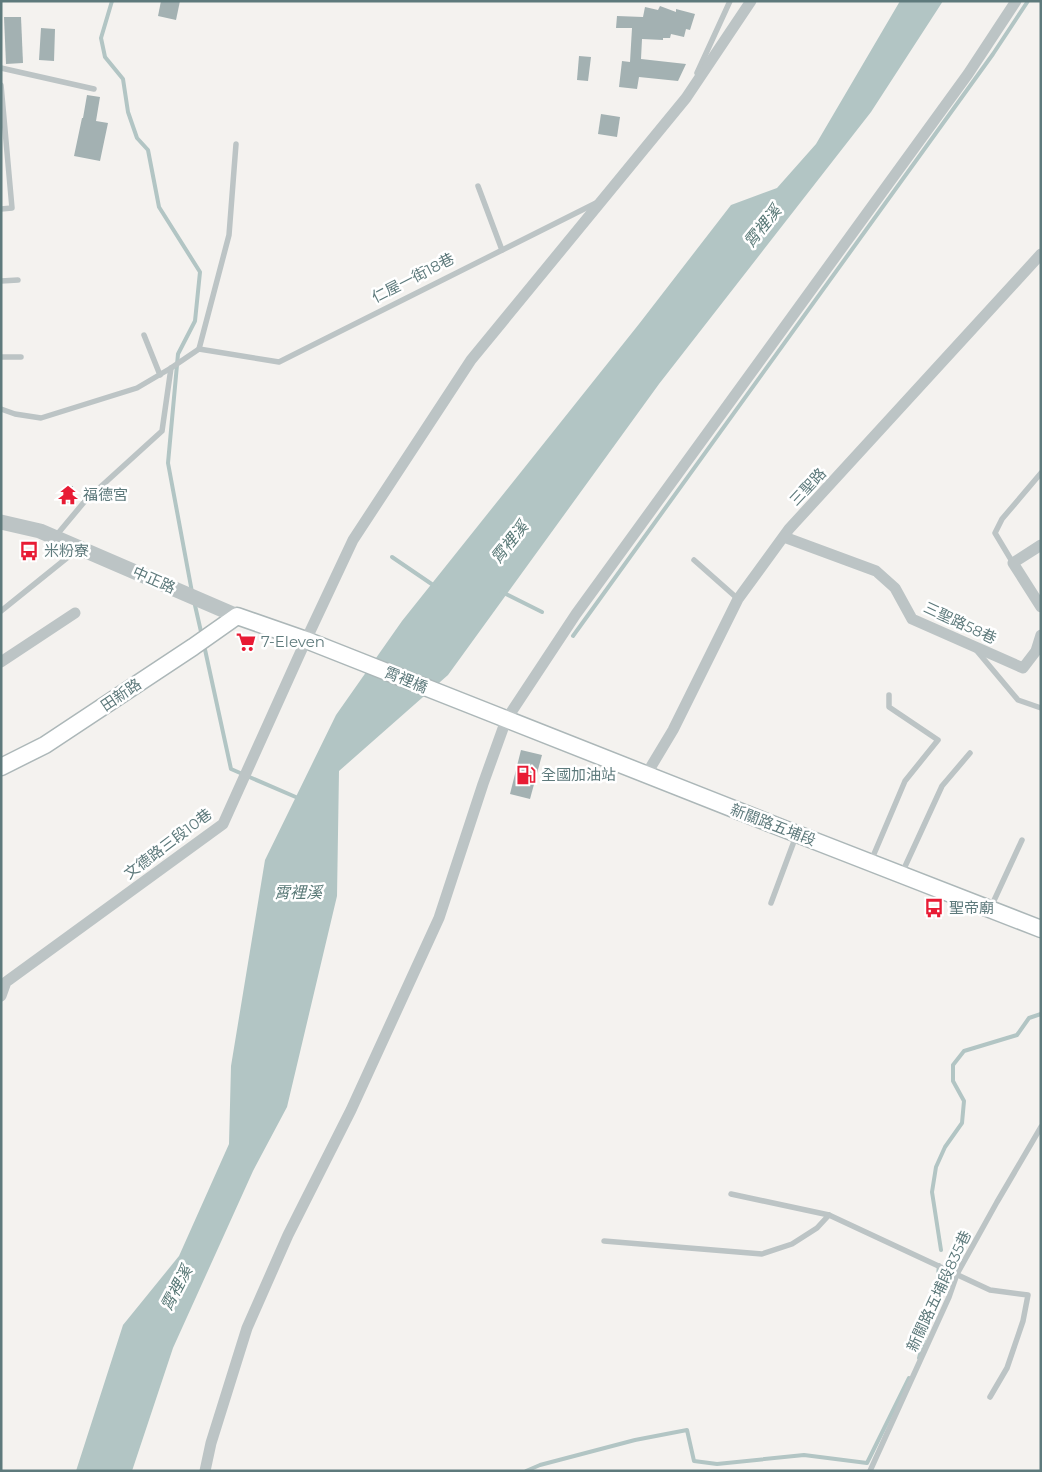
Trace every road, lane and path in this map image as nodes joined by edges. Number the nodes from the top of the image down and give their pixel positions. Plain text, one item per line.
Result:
1 (730, 1) edge
2 (751, 1) edge
3 (1016, 1) edge
4 (1, 68) edge
5 (1, 85) edge
6 (94, 89) dead end
7 (686, 98) junction
8 (236, 144) dead end
9 (478, 186) dead end
10 (605, 198) junction
11 (1, 209) edge
12 (502, 250) junction
13 (1041, 254) edge
14 (18, 280) dead end
15 (1, 281) edge
16 (144, 335) dead end
17 (199, 349) junction
18 (1, 356) edge
19 (21, 357) dead end
20 (172, 368) junction
21 (160, 374) junction
22 (1, 408) edge
23 (1041, 473) edge
24 (1, 522) edge
25 (55, 537) junction
26 (784, 537) junction
27 (1041, 545) edge
28 (80, 548) junction
29 (694, 560) dead end
30 (1013, 563) junction
31 (738, 599) junction
32 (1041, 607) edge
33 (1, 611) edge
34 (75, 613) dead end
35 (236, 616) junction
36 (1041, 635) edge
37 (306, 640) junction
38 (973, 646) junction
39 (1, 662) edge
40 (889, 695) dead end
41 (1041, 708) edge
42 (506, 720) junction
43 (970, 753) dead end
44 (1, 767) edge
45 (646, 775) junction
46 (797, 834) junction
47 (1022, 840) dead end
48 (870, 863) junction
49 (901, 875) junction
50 (771, 903) dead end
51 (990, 909) junction
52 (1041, 929) edge
53 (1, 996) edge
54 (1041, 1127) edge
55 (730, 1194) dead end
56 (829, 1215) junction
57 (604, 1241) dead end
58 (957, 1274) junction
59 (990, 1397) dead end
60 (205, 1471) edge
61 (870, 1471) edge

1 - 7 lane
2 - 7 street, 仁屋一街18巷
3 - 42 street
4 - 6 lane
5 - 11 lane
7 - 10 street, 仁屋一街18巷
8 - 17 lane
9 - 12 lane
10 - 12 lane, 仁屋一街18巷
10 - 37 street, 文德路三段10巷
12 - 17 lane, 仁屋一街18巷
13 - 26 street, 三聖路
14 - 15 lane
16 - 21 lane
17 - 20 lane
18 - 19 lane
20 - 21 lane
20 - 25 lane
21 - 22 lane
23 - 30 lane
24 - 25 street, 中正路
25 - 28 street, 中正路
26 - 31 street, 三聖路
26 - 38 street, 三聖路58巷
27 - 30 street
28 - 33 lane
28 - 35 street, 中正路
29 - 31 lane
30 - 32 street
31 - 45 street, 三聖路
34 - 39 street
35 - 37 main road, 中正路
35 - 44 main road, 田新路
36 - 38 street, 三聖路58巷
37 - 42 main road, 霄裡橋
37 - 53 street, 文德路三段10巷
38 - 41 lane
40 - 48 lane
42 - 45 main road, 新關路五埔段
42 - 60 street
43 - 49 lane
45 - 46 main road, 新關路五埔段
46 - 48 main road, 新關路五埔段
46 - 50 lane
47 - 51 lane
48 - 49 main road, 新關路五埔段
49 - 51 main road, 新關路五埔段
51 - 52 main road, 新關路五埔段
54 - 58 lane, 新關路五埔段835巷
55 - 56 lane
56 - 57 lane
56 - 58 lane
58 - 59 lane
58 - 61 lane, 新關路五埔段835巷

